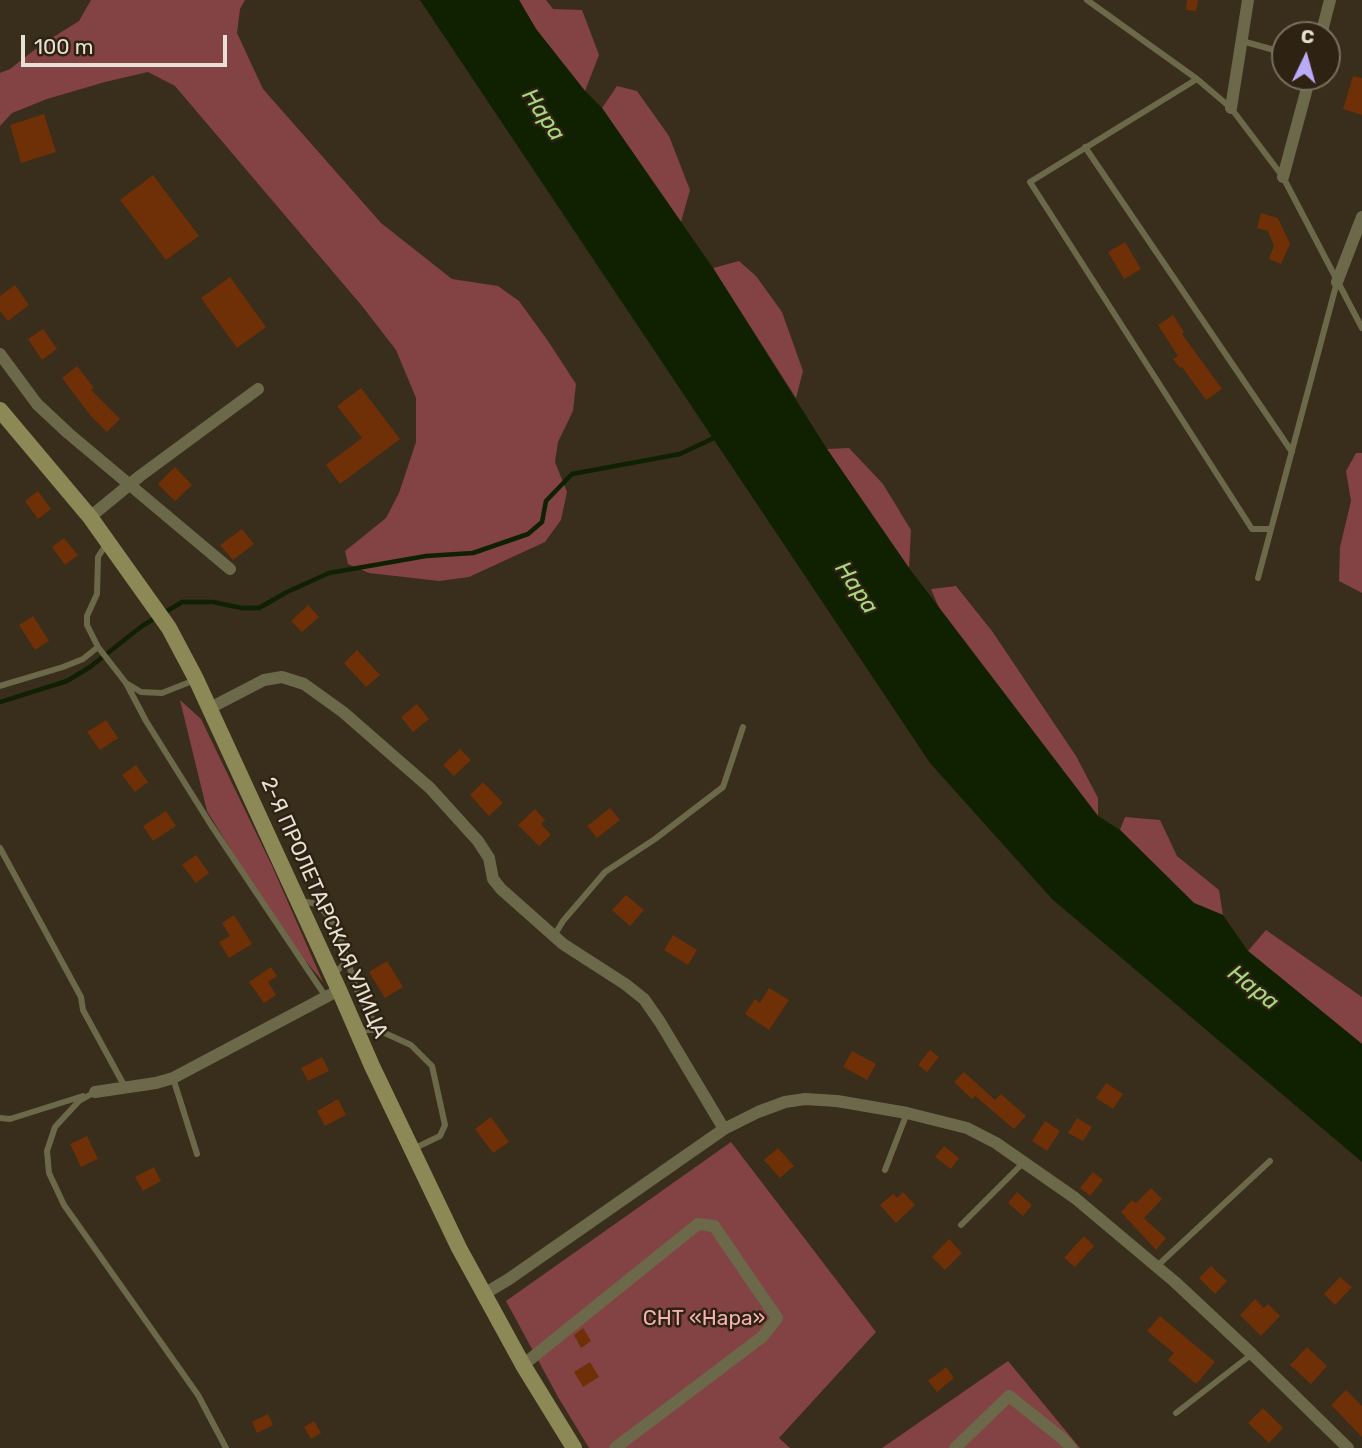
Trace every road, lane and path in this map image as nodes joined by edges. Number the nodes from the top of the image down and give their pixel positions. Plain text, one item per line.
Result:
1 (1087, 0) edge
2 (1248, 0) edge
3 (1331, 0) edge
4 (1325, 21) edge
5 (1242, 41) junction
6 (1271, 48) edge
7 (1197, 79) junction
8 (1306, 91) edge
9 (1231, 108) junction
10 (1085, 147) junction
11 (1283, 177) junction
12 (1362, 217) edge
13 (1337, 282) junction
14 (1362, 328) edge
15 (0, 354) edge
16 (258, 389) dead end
17 (0, 410) edge
18 (1292, 452) junction
19 (130, 484) junction
20 (90, 517) junction
21 (1271, 529) junction
22 (108, 542) junction
23 (230, 569) dead end
24 (1258, 579) dead end
25 (99, 647) junction
26 (197, 679) junction
27 (126, 683) junction
28 (0, 686) edge
29 (210, 708) junction
30 (743, 727) dead end
31 (0, 848) edge
32 (299, 901) junction
33 (554, 936) junction
34 (346, 955) junction
35 (333, 987) junction
36 (357, 1030) junction
37 (378, 1031) junction
38 (173, 1078) junction
39 (125, 1087) junction
40 (95, 1092) junction
41 (908, 1113) junction
42 (0, 1118) edge
43 (723, 1129) junction
44 (411, 1150) junction
45 (197, 1154) dead end
46 (1270, 1161) dead end
47 (1024, 1162) junction
48 (885, 1170) dead end
49 (961, 1225) dead end
50 (1156, 1266) junction
51 (484, 1294) junction
52 (1252, 1354) junction
53 (523, 1365) junction
54 (1176, 1413) dead end
55 (226, 1448) edge
56 (574, 1448) edge
57 (615, 1448) edge
58 (955, 1448) edge
59 (1071, 1448) edge
60 (1348, 1448) edge

1 - 7 lane
2 - 5 street
3 - 4 street
5 - 6 lane
5 - 9 street
7 - 9 lane
7 - 10 lane
8 - 11 street
9 - 11 lane
10 - 18 lane
10 - 21 lane
11 - 13 lane
12 - 13 street
13 - 14 lane
13 - 18 lane
15 - 19 street
16 - 19 street
17 - 20 main road, 2-Я ПРОЛЕТАРСКАЯ УЛИЦА
18 - 21 lane
19 - 20 street
19 - 23 street
20 - 22 main road, 2-Я ПРОЛЕТАРСКАЯ УЛИЦА
21 - 24 lane
22 - 25 lane
22 - 26 main road, 2-Я ПРОЛЕТАРСКАЯ УЛИЦА
25 - 27 lane
25 - 28 lane
26 - 27 lane
26 - 29 main road, 2-Я ПРОЛЕТАРСКАЯ УЛИЦА
27 - 35 lane
29 - 32 main road, 2-Я ПРОЛЕТАРСКАЯ УЛИЦА
29 - 33 street
30 - 33 lane
31 - 39 lane
32 - 34 lane
32 - 35 main road, 2-Я ПРОЛЕТАРСКАЯ УЛИЦА
33 - 43 street
34 - 35 lane
34 - 37 lane
35 - 36 main road, 2-Я ПРОЛЕТАРСКАЯ УЛИЦА
35 - 38 street
36 - 37 lane
36 - 44 main road, 2-Я ПРОЛЕТАРСКАЯ УЛИЦА
37 - 44 lane
38 - 39 street
38 - 45 lane
39 - 40 street
40 - 42 lane
40 - 55 lane
41 - 43 street
41 - 47 street
41 - 48 lane
43 - 51 street
44 - 51 main road, 2-Я ПРОЛЕТАРСКАЯ УЛИЦА
46 - 50 lane
47 - 49 lane
47 - 50 street
50 - 52 street
51 - 53 main road, 2-Я ПРОЛЕТАРСКАЯ УЛИЦА
52 - 54 lane
52 - 60 street
53 - 56 main road, 2-Я ПРОЛЕТАРСКАЯ УЛИЦА
53 - 57 street
58 - 59 street

